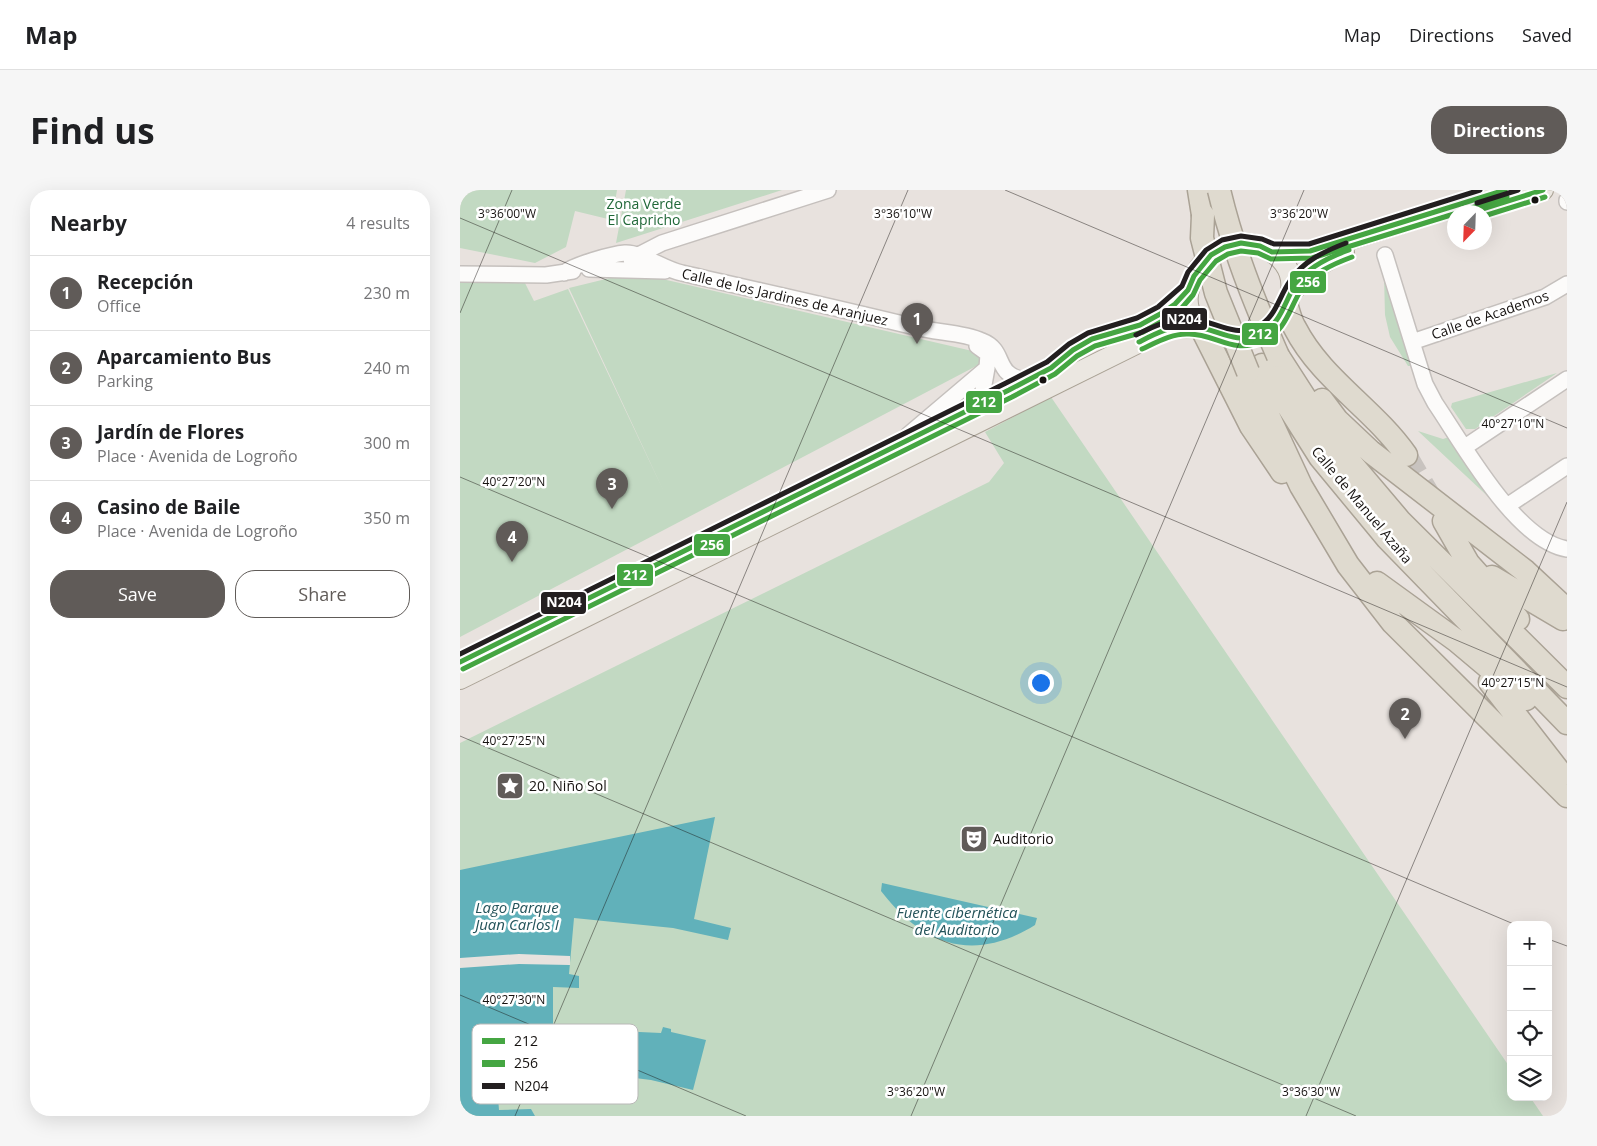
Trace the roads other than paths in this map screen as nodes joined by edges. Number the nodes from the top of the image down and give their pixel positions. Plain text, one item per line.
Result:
1 (828, 190) edge
2 (1198, 190) edge
3 (1219, 190) edge
4 (1229, 190) edge
5 (1504, 190) edge
6 (1543, 190) edge
7 (1492, 206) edge
8 (1447, 220) edge
9 (1272, 252) junction
10 (636, 255) junction
11 (1385, 255) dead end
12 (589, 269) junction
13 (672, 271) junction
14 (564, 272) junction
15 (460, 274) edge
16 (1567, 284) edge
17 (1188, 290) junction
18 (1289, 300) junction
19 (1200, 328) junction
20 (931, 331) junction
21 (1412, 342) junction
22 (1269, 361) junction
23 (987, 368) junction
24 (1567, 379) edge
25 (1027, 380) junction
26 (995, 405) junction
27 (898, 445) junction
28 (1465, 448) junction
29 (1406, 456) tunnel mouth
30 (1567, 466) edge
31 (1287, 480) dead end
32 (1507, 506) junction
33 (1567, 549) edge
34 (1377, 583) dead end
35 (1567, 610) edge
36 (1567, 621) edge
37 (1457, 641) junction
38 (460, 662) edge
39 (1567, 674) edge
40 (460, 678) edge
41 (1567, 687) edge
42 (1567, 723) edge
43 (1567, 736) edge
44 (1567, 781) edge
45 (1567, 796) edge

1 - 10 street
2 - 22 highway, bridge
3 - 22 highway, Calle de Manuel Azaña, bridge
4 - 22 highway
5 - 9 main road
6 - 7 main road
8 - 18 main road
9 - 17 main road
9 - 18 main road
10 - 12 street
10 - 13 street, Calle de los Jardines de Aranjuez
10 - 14 street
11 - 21 street
12 - 13 street, Calle de los Jardines de Aranjuez
12 - 14 street
13 - 20 street, Calle de los Jardines de Aranjuez
14 - 15 street
16 - 21 street, Calle de Academos
17 - 19 main road
17 - 25 main road
18 - 19 main road
18 - 29 highway
19 - 26 main road
19 - 31 highway
20 - 23 street
20 - 25 street, Calle de los Jardines de Aranjuez
21 - 28 street
22 - 35 highway
22 - 41 highway, Calle de Manuel Azaña
22 - 42 highway, Calle de Manuel Azaña
22 - 45 highway
23 - 26 street
23 - 27 street
24 - 28 street
25 - 26 main road
26 - 27 main road
26 - 40 main road
27 - 38 main road
28 - 32 street
30 - 32 street
32 - 33 street
34 - 37 highway
36 - 39 highway
37 - 43 highway
37 - 44 highway

